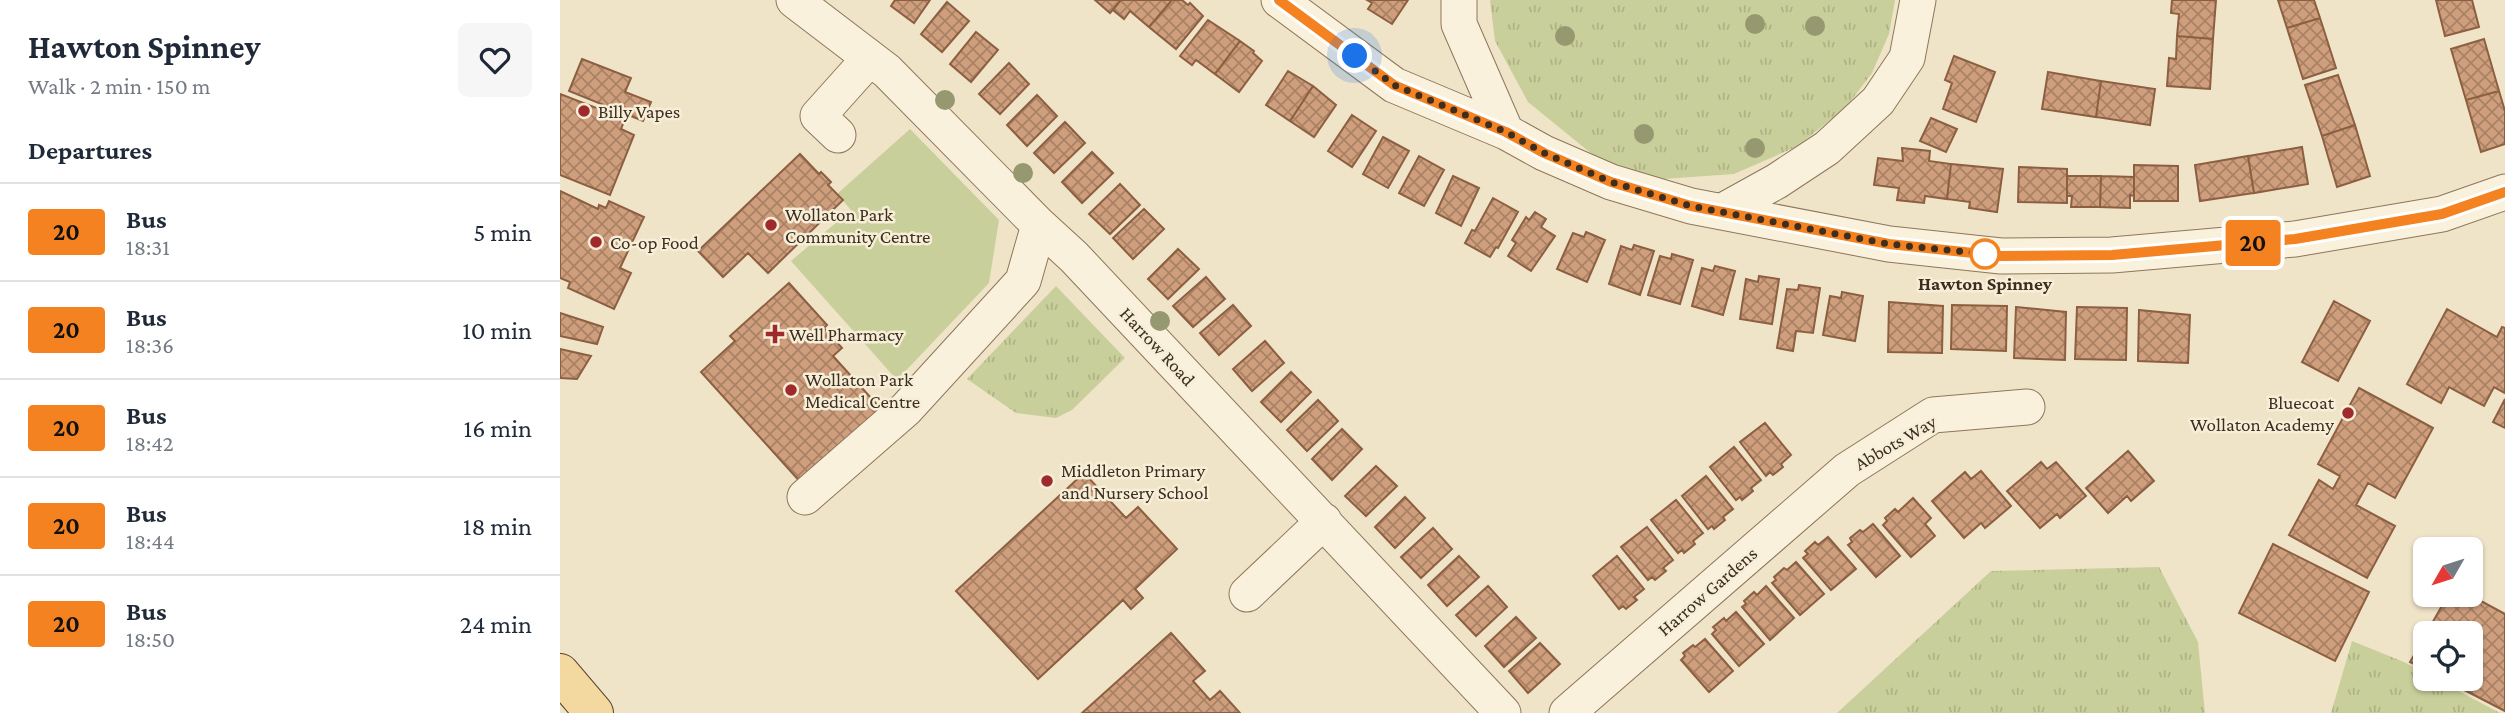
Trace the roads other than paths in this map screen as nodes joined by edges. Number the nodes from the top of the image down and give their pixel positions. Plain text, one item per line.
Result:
1 (794, 0) edge
2 (1279, 0) edge
3 (1460, 0) edge
4 (1918, 0) edge
5 (870, 58) junction
6 (1506, 132) junction
7 (838, 135) dead end
8 (2505, 192) edge
9 (1721, 212) junction
10 (1039, 225) junction
11 (2027, 407) dead end
12 (1847, 470) joint
13 (805, 497) dead end
14 (1324, 522) junction
15 (1247, 594) dead end
16 (1503, 713) edge
17 (1567, 713) edge

1 - 5 street, Harrow Road
2 - 6 street
3 - 6 street
4 - 9 street
5 - 7 street
5 - 10 street, Harrow Road
6 - 9 street
8 - 9 street
10 - 13 street
10 - 14 street, Harrow Road
11 - 12 street, Abbots Way
12 - 17 street, Harrow Gardens
14 - 15 street
14 - 16 street, Harrow Road

